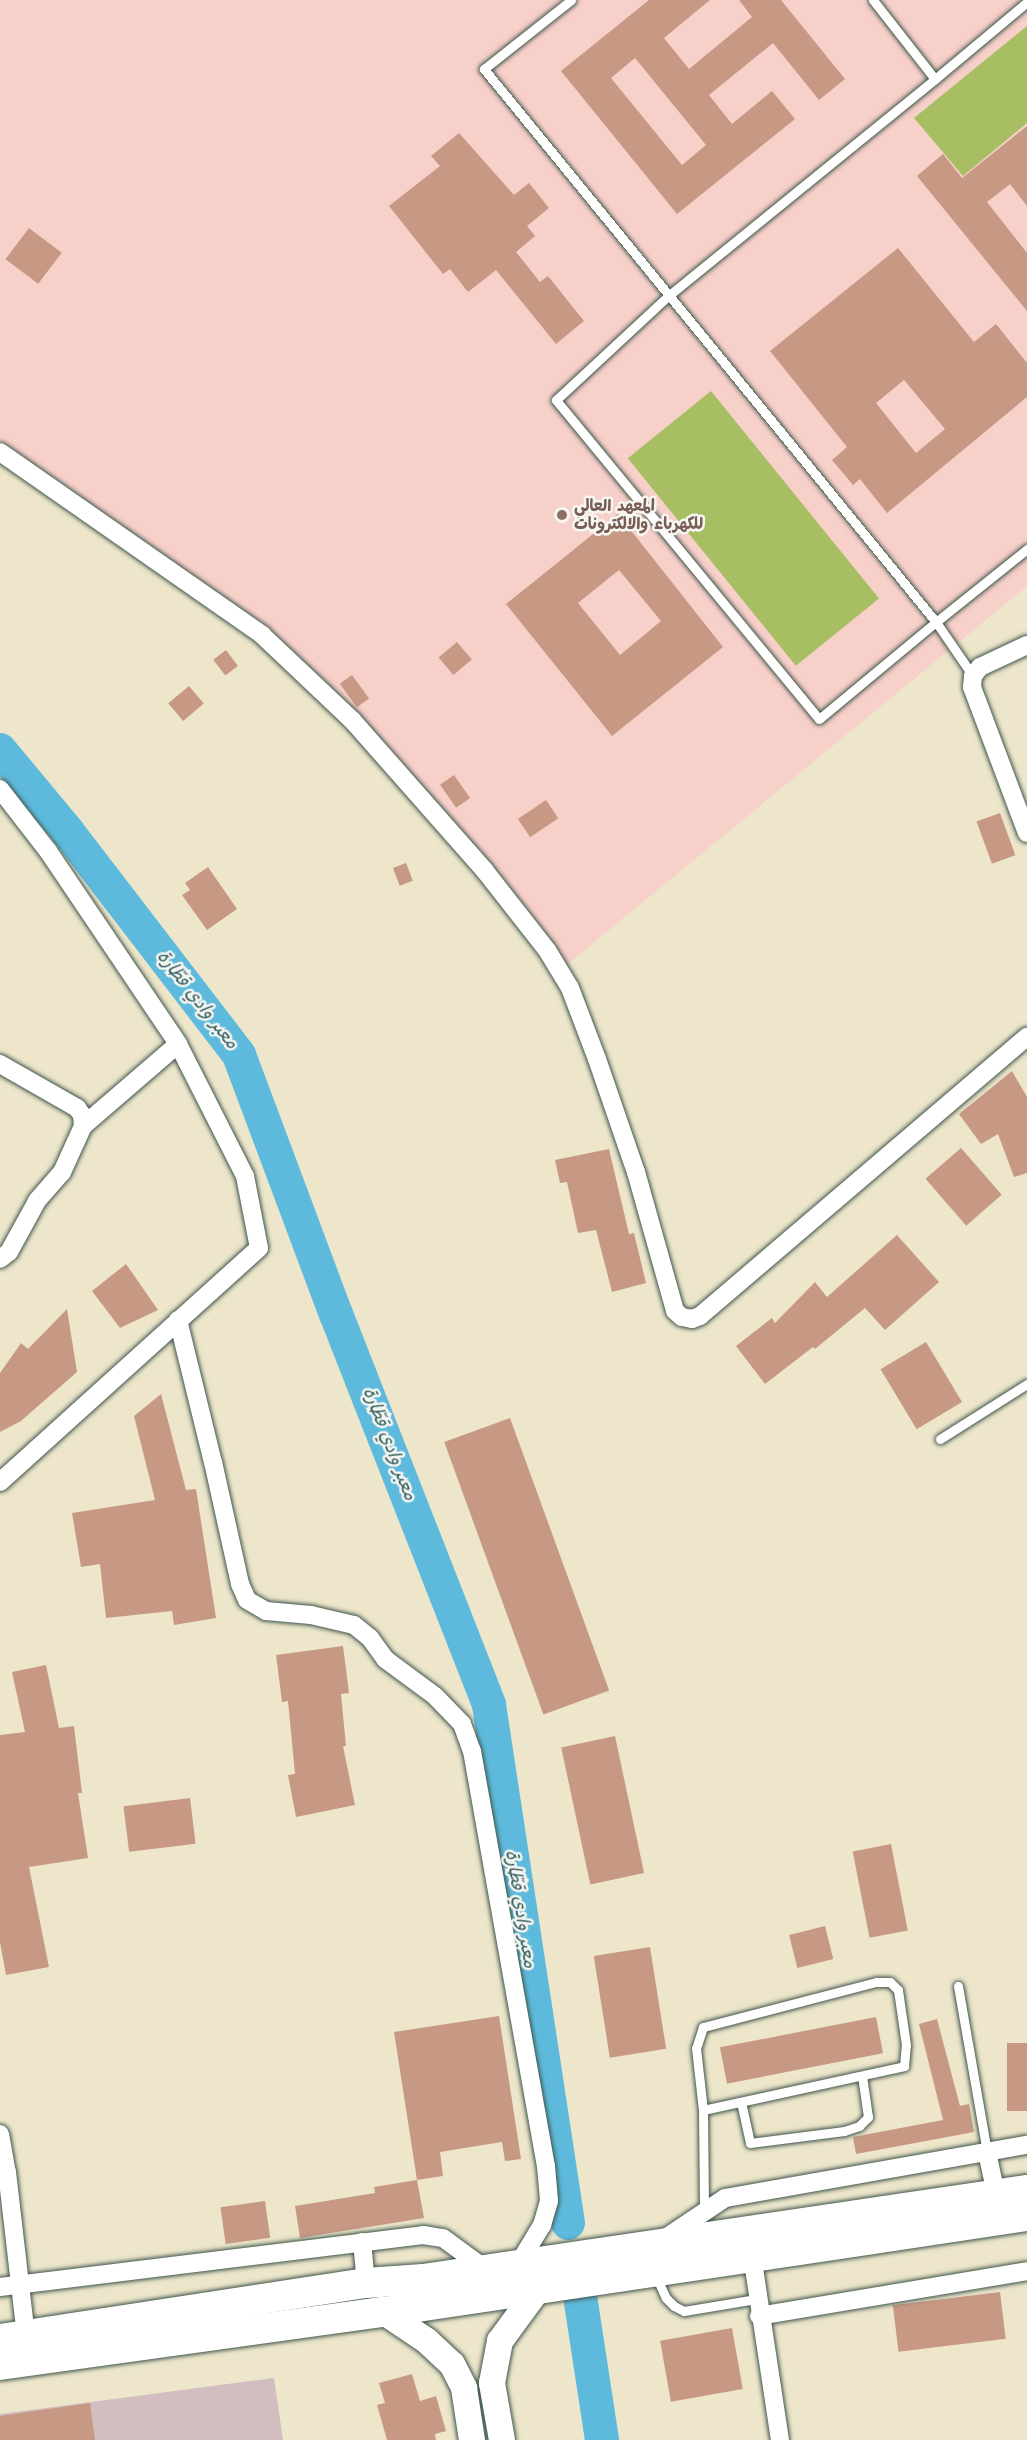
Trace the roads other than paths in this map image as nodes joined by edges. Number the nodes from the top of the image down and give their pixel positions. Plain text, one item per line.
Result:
1 (571, 0) edge
2 (873, 0) edge
3 (1027, 2) edge
4 (935, 79) junction
5 (669, 295) junction
6 (0, 452) edge
7 (1027, 549) edge
8 (936, 622) junction
9 (1027, 645) edge
10 (974, 676) junction
11 (0, 789) edge
12 (1027, 833) edge
13 (1027, 1037) edge
14 (178, 1044) junction
15 (0, 1064) edge
16 (83, 1126) junction
17 (0, 1258) edge
18 (178, 1320) junction
19 (1027, 1384) edge
20 (940, 1439) dead end
21 (0, 1482) edge
22 (958, 1986) dead end
23 (862, 2076) junction
24 (741, 2102) junction
25 (703, 2110) junction
26 (0, 2134) edge
27 (1027, 2145) edge
28 (987, 2152) junction
29 (4, 2172) edge
30 (1027, 2190) edge
31 (996, 2194) junction
32 (704, 2211) junction
33 (1027, 2216) edge
34 (362, 2242) junction
35 (752, 2255) junction
36 (652, 2259) junction
37 (519, 2263) junction
38 (485, 2269) junction
39 (1027, 2271) edge
40 (366, 2283) junction
41 (20, 2284) junction
42 (0, 2287) edge
43 (539, 2288) junction
44 (758, 2307) junction
45 (384, 2312) junction
46 (13, 2337) edge
47 (0, 2365) edge
48 (492, 2383) junction
49 (464, 2388) junction
50 (472, 2440) edge
51 (502, 2440) edge
52 (780, 2440) edge

1 - 5 lane
2 - 4 lane
3 - 4 lane
4 - 5 lane
5 - 8 lane
5 - 8 lane
6 - 13 street
7 - 8 lane
8 - 10 lane
9 - 10 street
10 - 12 street
11 - 14 street
14 - 16 street
14 - 18 street
15 - 16 street
16 - 17 street
18 - 21 street
18 - 37 street
19 - 20 lane
22 - 28 lane
23 - 24 lane
23 - 24 lane
23 - 25 lane
24 - 25 lane
25 - 32 lane
26 - 29 street
27 - 28 street
28 - 31 street
28 - 32 street
29 - 41 street
30 - 31 highway
31 - 36 highway
32 - 36 street
33 - 35 highway
34 - 38 street
34 - 40 street
34 - 41 street
35 - 36 highway
35 - 44 street
36 - 37 highway
36 - 43 highway
36 - 44 lane
37 - 38 highway
38 - 40 highway
39 - 44 street
40 - 46 highway
41 - 42 street
41 - 46 street
43 - 45 highway
43 - 48 main road
44 - 52 street
45 - 47 highway
45 - 49 main road
48 - 49 main road
48 - 51 main road
49 - 50 main road

